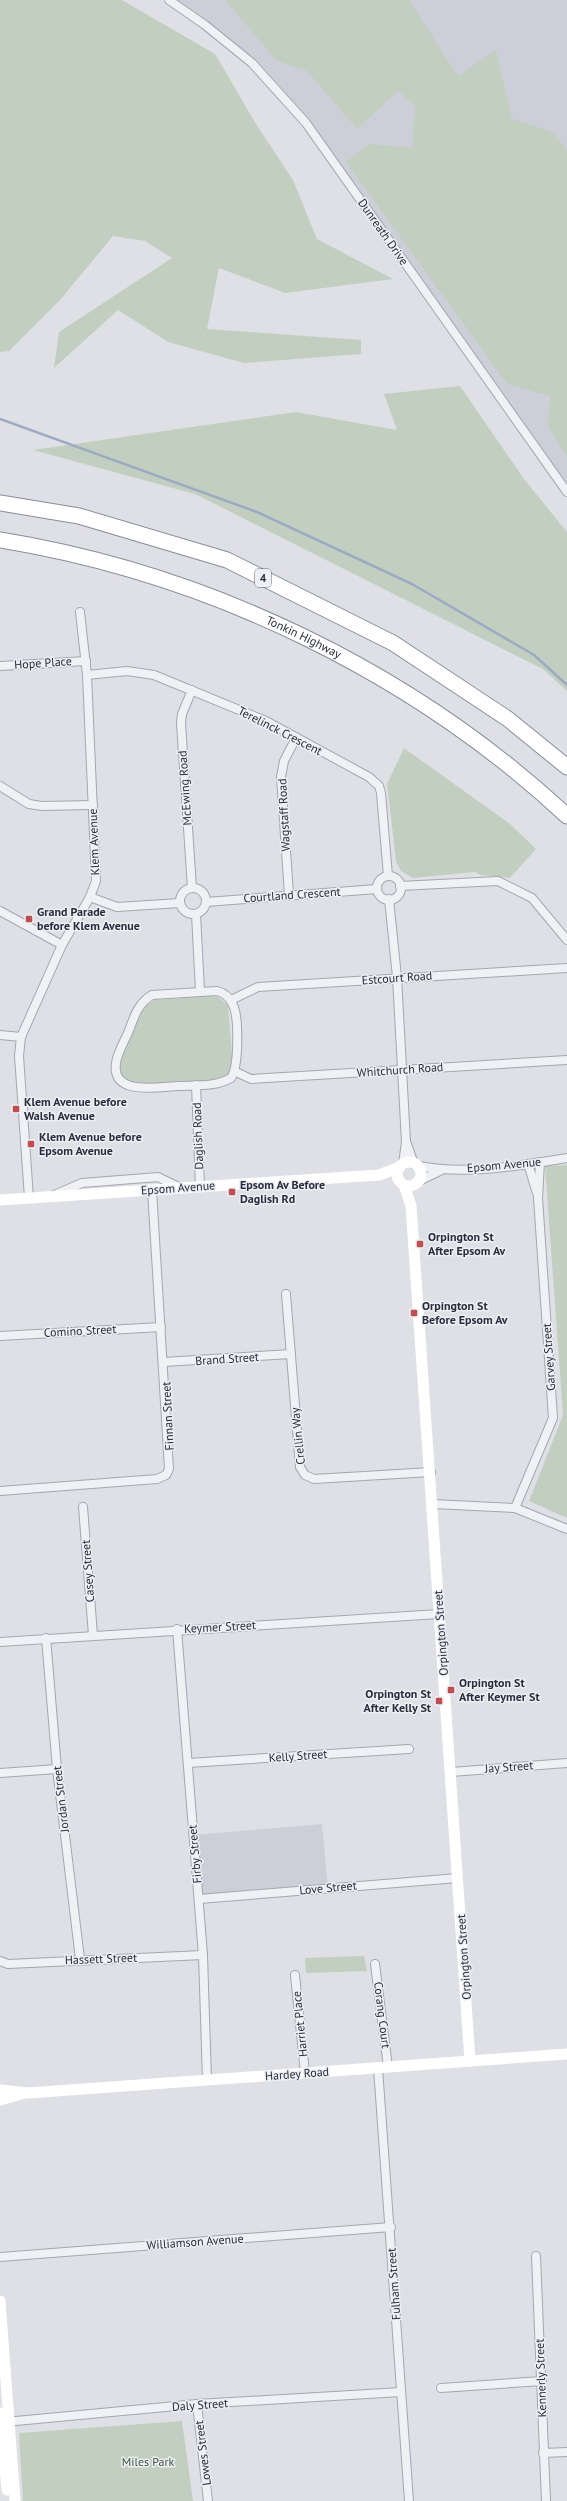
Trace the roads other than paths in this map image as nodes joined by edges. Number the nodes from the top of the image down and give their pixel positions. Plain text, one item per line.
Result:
1 (169, 0) edge
2 (567, 492) edge
3 (0, 503) edge
4 (0, 540) edge
5 (0, 544) edge
6 (22, 544) junction
7 (80, 612) dead end
8 (86, 661) junction
9 (0, 666) edge
10 (87, 675) junction
11 (192, 690) junction
12 (296, 738) junction
13 (567, 766) edge
14 (0, 786) edge
15 (93, 805) junction
16 (567, 816) edge
17 (388, 876) junction
18 (400, 886) junction
19 (192, 888) junction
20 (377, 888) junction
21 (289, 895) junction
22 (90, 897) junction
23 (389, 900) junction
24 (206, 902) junction
25 (180, 903) junction
26 (0, 911) edge
27 (196, 914) junction
28 (567, 940) edge
29 (62, 944) junction
30 (567, 968) edge
31 (397, 977) junction
32 (200, 991) junction
33 (231, 1000) junction
34 (0, 1035) edge
35 (21, 1037) junction
36 (567, 1060) edge
37 (402, 1070) junction
38 (236, 1072) junction
39 (196, 1085) junction
40 (567, 1158) edge
41 (540, 1162) junction
42 (528, 1164) junction
43 (409, 1165) junction
44 (442, 1170) junction
45 (379, 1175) junction
46 (417, 1182) junction
47 (402, 1183) junction
48 (200, 1187) junction
49 (182, 1188) junction
50 (152, 1190) junction
51 (50, 1197) junction
52 (29, 1198) junction
53 (538, 1198) junction
54 (0, 1200) edge
55 (411, 1206) junction
56 (286, 1294) dead end
57 (161, 1327) junction
58 (0, 1336) edge
59 (291, 1354) junction
60 (164, 1362) junction
61 (431, 1472) junction
62 (0, 1490) edge
63 (433, 1504) junction
64 (83, 1507) dead end
65 (515, 1508) junction
66 (567, 1529) edge
67 (439, 1614) junction
68 (177, 1629) junction
69 (93, 1635) junction
70 (46, 1638) junction
71 (0, 1642) edge
72 (409, 1749) dead end
73 (188, 1763) junction
74 (567, 1763) edge
75 (58, 1769) junction
76 (451, 1772) junction
77 (0, 1773) edge
78 (458, 1878) junction
79 (199, 1899) junction
80 (203, 1955) junction
81 (80, 1959) junction
82 (0, 1961) edge
83 (375, 1964) dead end
84 (295, 1974) dead end
85 (567, 2054) edge
86 (470, 2061) junction
87 (383, 2067) junction
88 (306, 2073) junction
89 (207, 2080) junction
90 (0, 2090) edge
91 (28, 2093) junction
92 (0, 2100) edge
93 (391, 2227) junction
94 (536, 2256) dead end
95 (0, 2257) edge
96 (0, 2301) edge
97 (542, 2381) junction
98 (441, 2388) dead end
99 (401, 2392) junction
100 (197, 2404) junction
101 (3, 2420) edge
102 (567, 2452) edge
103 (543, 2453) junction
104 (8, 2501) edge
105 (15, 2501) edge
106 (208, 2501) edge
107 (409, 2501) edge
108 (546, 2501) edge

1 - 2 street, Dunreath Drive
3 - 13 highway, 4
4 - 6 highway, Tonkin Highway
5 - 6 highway
6 - 16 highway, Tonkin Highway
7 - 8 street, Klem Avenue
8 - 9 street, Hope Place
8 - 10 street, Klem Avenue
10 - 11 street, Terelinck Crescent
10 - 15 street, Klem Avenue
11 - 12 street, Terelinck Crescent
11 - 19 street, McEwing Road
12 - 17 street, Terelinck Crescent
12 - 21 street, Wagstaff Road
14 - 15 street
15 - 22 street, Klem Avenue
17 - 18 street
17 - 20 street
18 - 23 street
18 - 28 street
19 - 24 street
19 - 25 street
20 - 21 street, Courtland Crescent
20 - 23 street
21 - 24 street, Courtland Crescent
22 - 25 street
22 - 29 street, Klem Avenue
23 - 31 street
24 - 27 street
25 - 27 street
26 - 29 street
27 - 32 street
29 - 35 street, Klem Avenue
30 - 31 street, Estcourt Road
31 - 33 street, Estcourt Road
31 - 37 street
32 - 33 street
32 - 39 street
33 - 38 street
34 - 35 street
35 - 52 street, Klem Avenue
36 - 37 street, Whitchurch Road
37 - 38 street, Whitchurch Road
37 - 43 street
38 - 39 street
39 - 48 street, Daglish Road
40 - 41 street, Epsom Avenue
41 - 42 street, Epsom Avenue
41 - 53 street, Garvey Street
42 - 44 street, Epsom Avenue
42 - 53 street, Garvey Street
43 - 44 street, Epsom Avenue
43 - 45 street, Epsom Avenue
43 - 46 street, Orpington Street
43 - 47 street
44 - 46 street, Epsom Avenue
45 - 47 street, Epsom Avenue
45 - 48 street, Epsom Avenue
46 - 47 street
46 - 55 street, Orpington Street
47 - 55 street, Orpington Street
48 - 49 street, Epsom Avenue
49 - 50 street, Epsom Avenue
49 - 51 street
50 - 51 street, Epsom Avenue
50 - 57 street, Finnan Street
51 - 52 street, Epsom Avenue
52 - 54 street, Epsom Avenue
53 - 65 street, Garvey Street
55 - 61 street, Orpington Street
56 - 59 street, Crellin Way
57 - 58 street, Comino Street
57 - 60 street, Finnan Street
59 - 60 street, Brand Street
59 - 61 street, Crellin Way
60 - 62 street, Finnan Street
61 - 63 street, Orpington Street
63 - 65 street
63 - 67 street, Orpington Street
64 - 69 street, Casey Street
65 - 66 street
67 - 68 street, Keymer Street
67 - 76 street, Orpington Street
68 - 69 street, Keymer Street
68 - 73 street, Firby Street
69 - 70 street, Keymer Street
70 - 71 street, Keymer Street
70 - 75 street, Jordan Street
72 - 73 street, Kelly Street
73 - 79 street, Firby Street
74 - 76 street, Jay Street
75 - 77 street
75 - 81 street, Jordan Street
76 - 78 street, Orpington Street
78 - 79 street, Love Street
78 - 86 street, Orpington Street
79 - 80 street, Firby Street
80 - 81 street, Hassett Street
80 - 89 street, Firby Street
81 - 82 street, Hassett Street
83 - 87 street, Corang Court
84 - 88 street, Harriet Place
85 - 86 street, Hardey Road
86 - 87 street, Hardey Road
87 - 88 street, Hardey Road
87 - 93 street, Fulham Street
88 - 89 street, Hardey Road
89 - 91 street, Hardey Road
90 - 91 street, Hardey Road
91 - 92 street, Hardey Road
93 - 95 street, Williamson Avenue
93 - 99 street, Fulham Street
94 - 97 street, Kennerly Street
96 - 101 street
97 - 98 street
97 - 103 street, Kennerly Street
99 - 100 street, Daly Street
99 - 107 street, Fulham Street
100 - 101 street, Daly Street
100 - 106 street, Lowes Street
101 - 104 street
101 - 105 street
102 - 103 street
103 - 108 street, Kennerly Street

